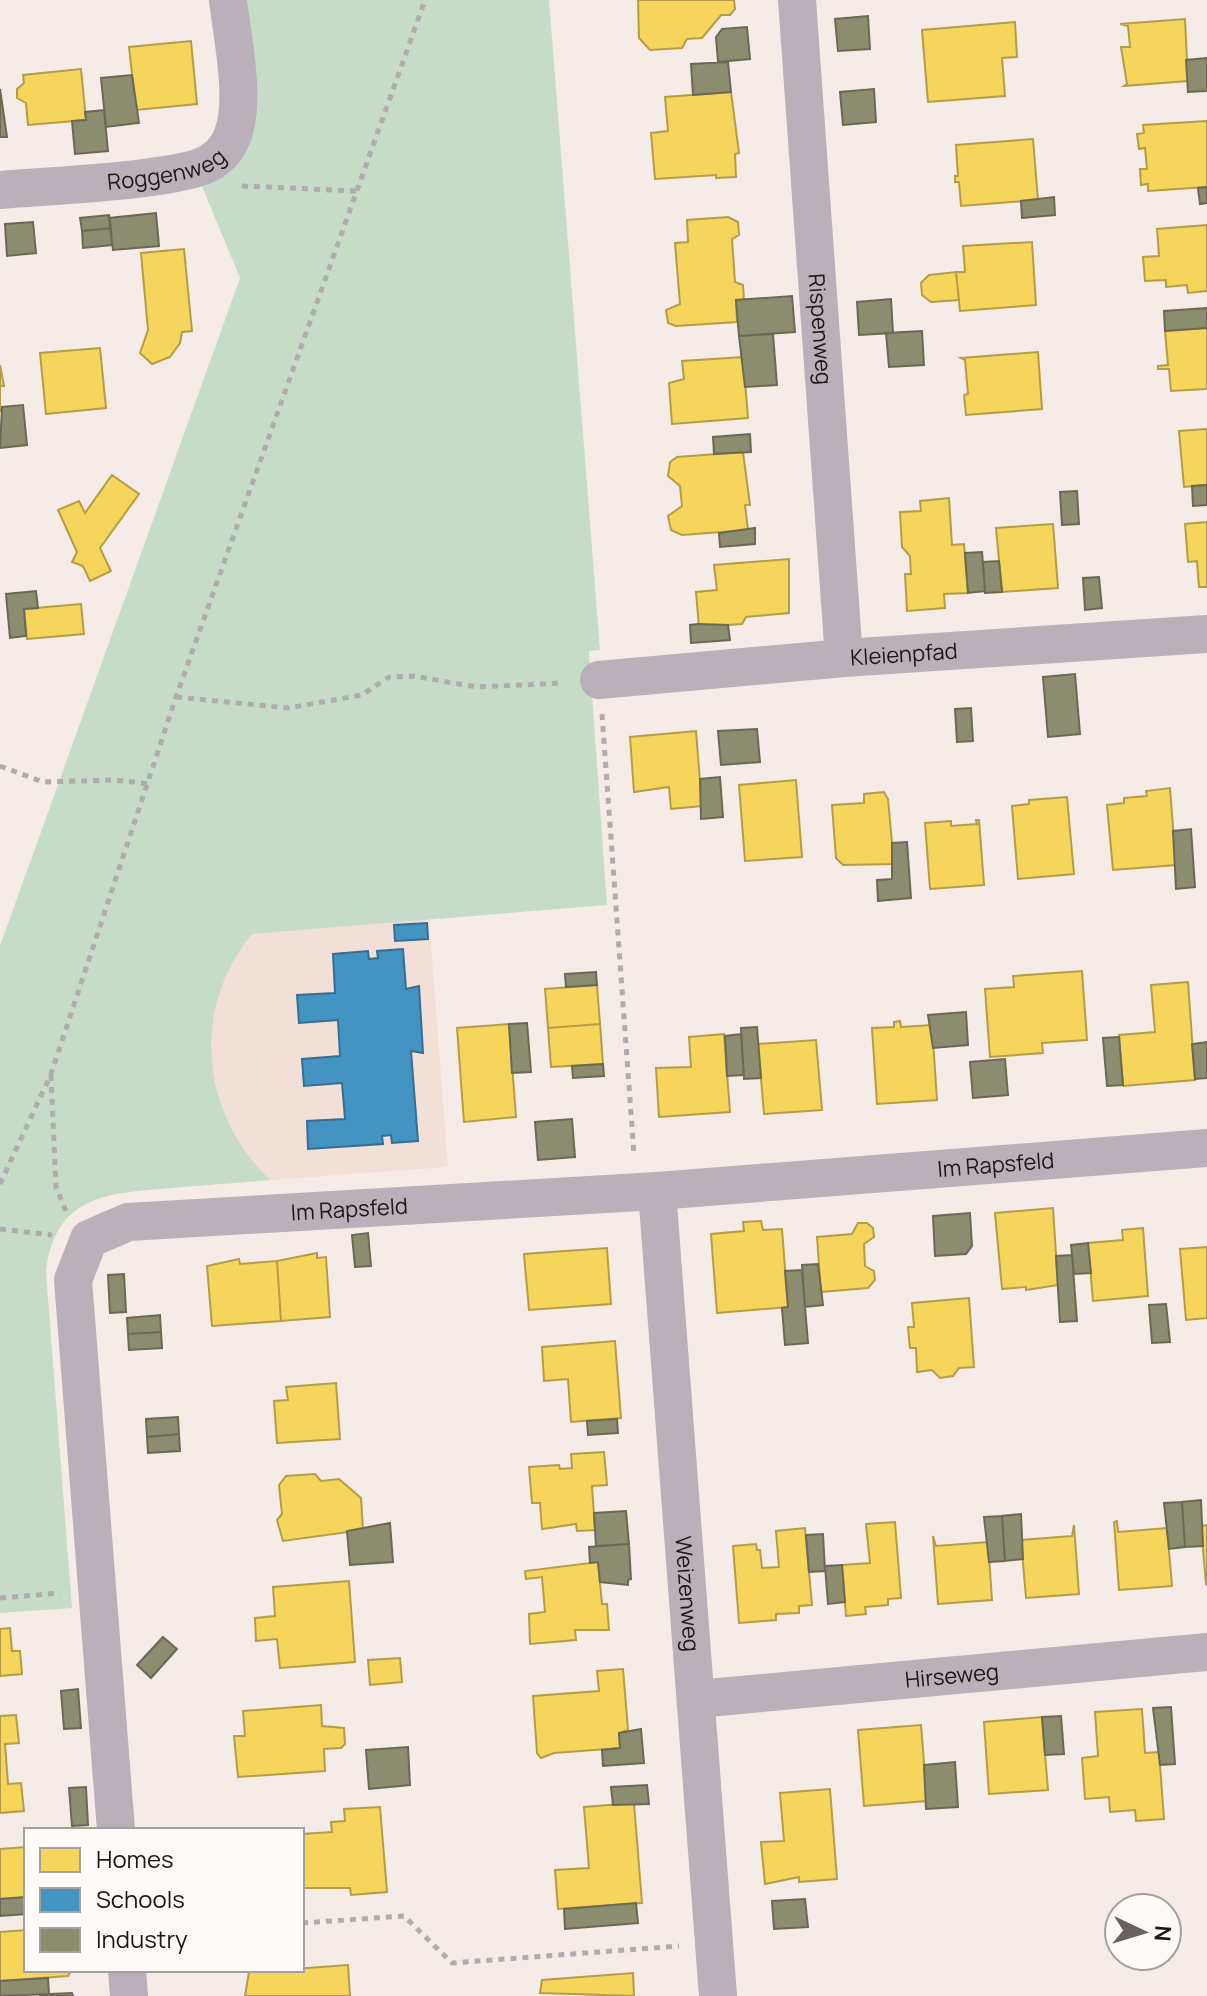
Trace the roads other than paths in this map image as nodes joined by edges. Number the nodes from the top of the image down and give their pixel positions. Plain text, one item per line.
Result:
1 (228, 0) edge
2 (797, 0) edge
3 (0, 190) edge
4 (1207, 634) edge
5 (844, 658) junction
6 (599, 680) road end
7 (1207, 1148) edge
8 (647, 1192) junction
9 (1207, 1652) edge
10 (697, 1699) junction
11 (116, 1828) edge
12 (127, 1972) edge
13 (129, 1996) edge
14 (718, 1996) edge

1 - 3 street, Roggenweg
2 - 5 street, Rispenweg
4 - 5 street, Kleienpfad
5 - 6 street, Kleienpfad
7 - 8 street, Im Rapsfeld
8 - 10 street, Weizenweg
8 - 11 street, Im Rapsfeld
9 - 10 street, Hirseweg
10 - 14 street, Weizenweg
12 - 13 street

